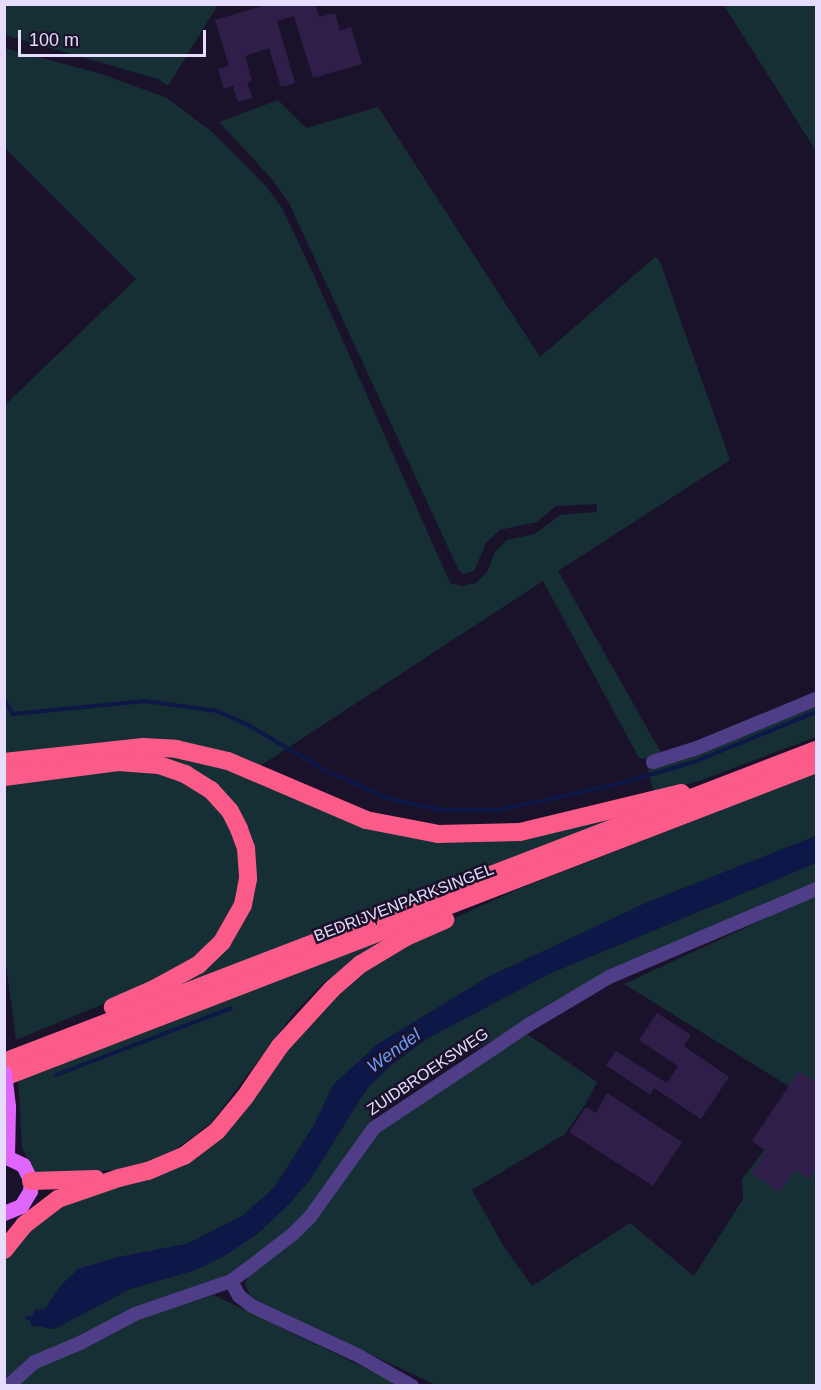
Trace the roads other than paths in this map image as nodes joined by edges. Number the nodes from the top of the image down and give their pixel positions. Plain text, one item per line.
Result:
1 (816, 699) edge
2 (816, 750) edge
3 (4, 762) edge
4 (653, 762) dead end
5 (816, 764) edge
6 (4, 777) edge
7 (722, 787) junction
8 (540, 871) junction
9 (816, 889) edge
10 (4, 1056) edge
11 (4, 1062) edge
12 (4, 1075) edge
13 (6, 1156) edge
14 (119, 1178) junction
15 (31, 1181) junction
16 (4, 1213) edge
17 (4, 1250) edge
18 (231, 1281) junction
19 (8, 1386) edge
20 (412, 1386) edge

1 - 4 street
2 - 7 highway, BEDRIJVENPARKSINGEL
3 - 7 highway
5 - 8 highway, BEDRIJVENPARKSINGEL
6 - 10 highway
7 - 11 highway, BEDRIJVENPARKSINGEL
8 - 12 highway, BEDRIJVENPARKSINGEL
8 - 14 highway
9 - 18 street, ZUIDBROEKSWEG
12 - 13 main road, bridge
13 - 15 main road
14 - 15 highway
14 - 17 highway
15 - 16 main road
18 - 19 street, ZUIDBROEKSWEG
18 - 20 street

